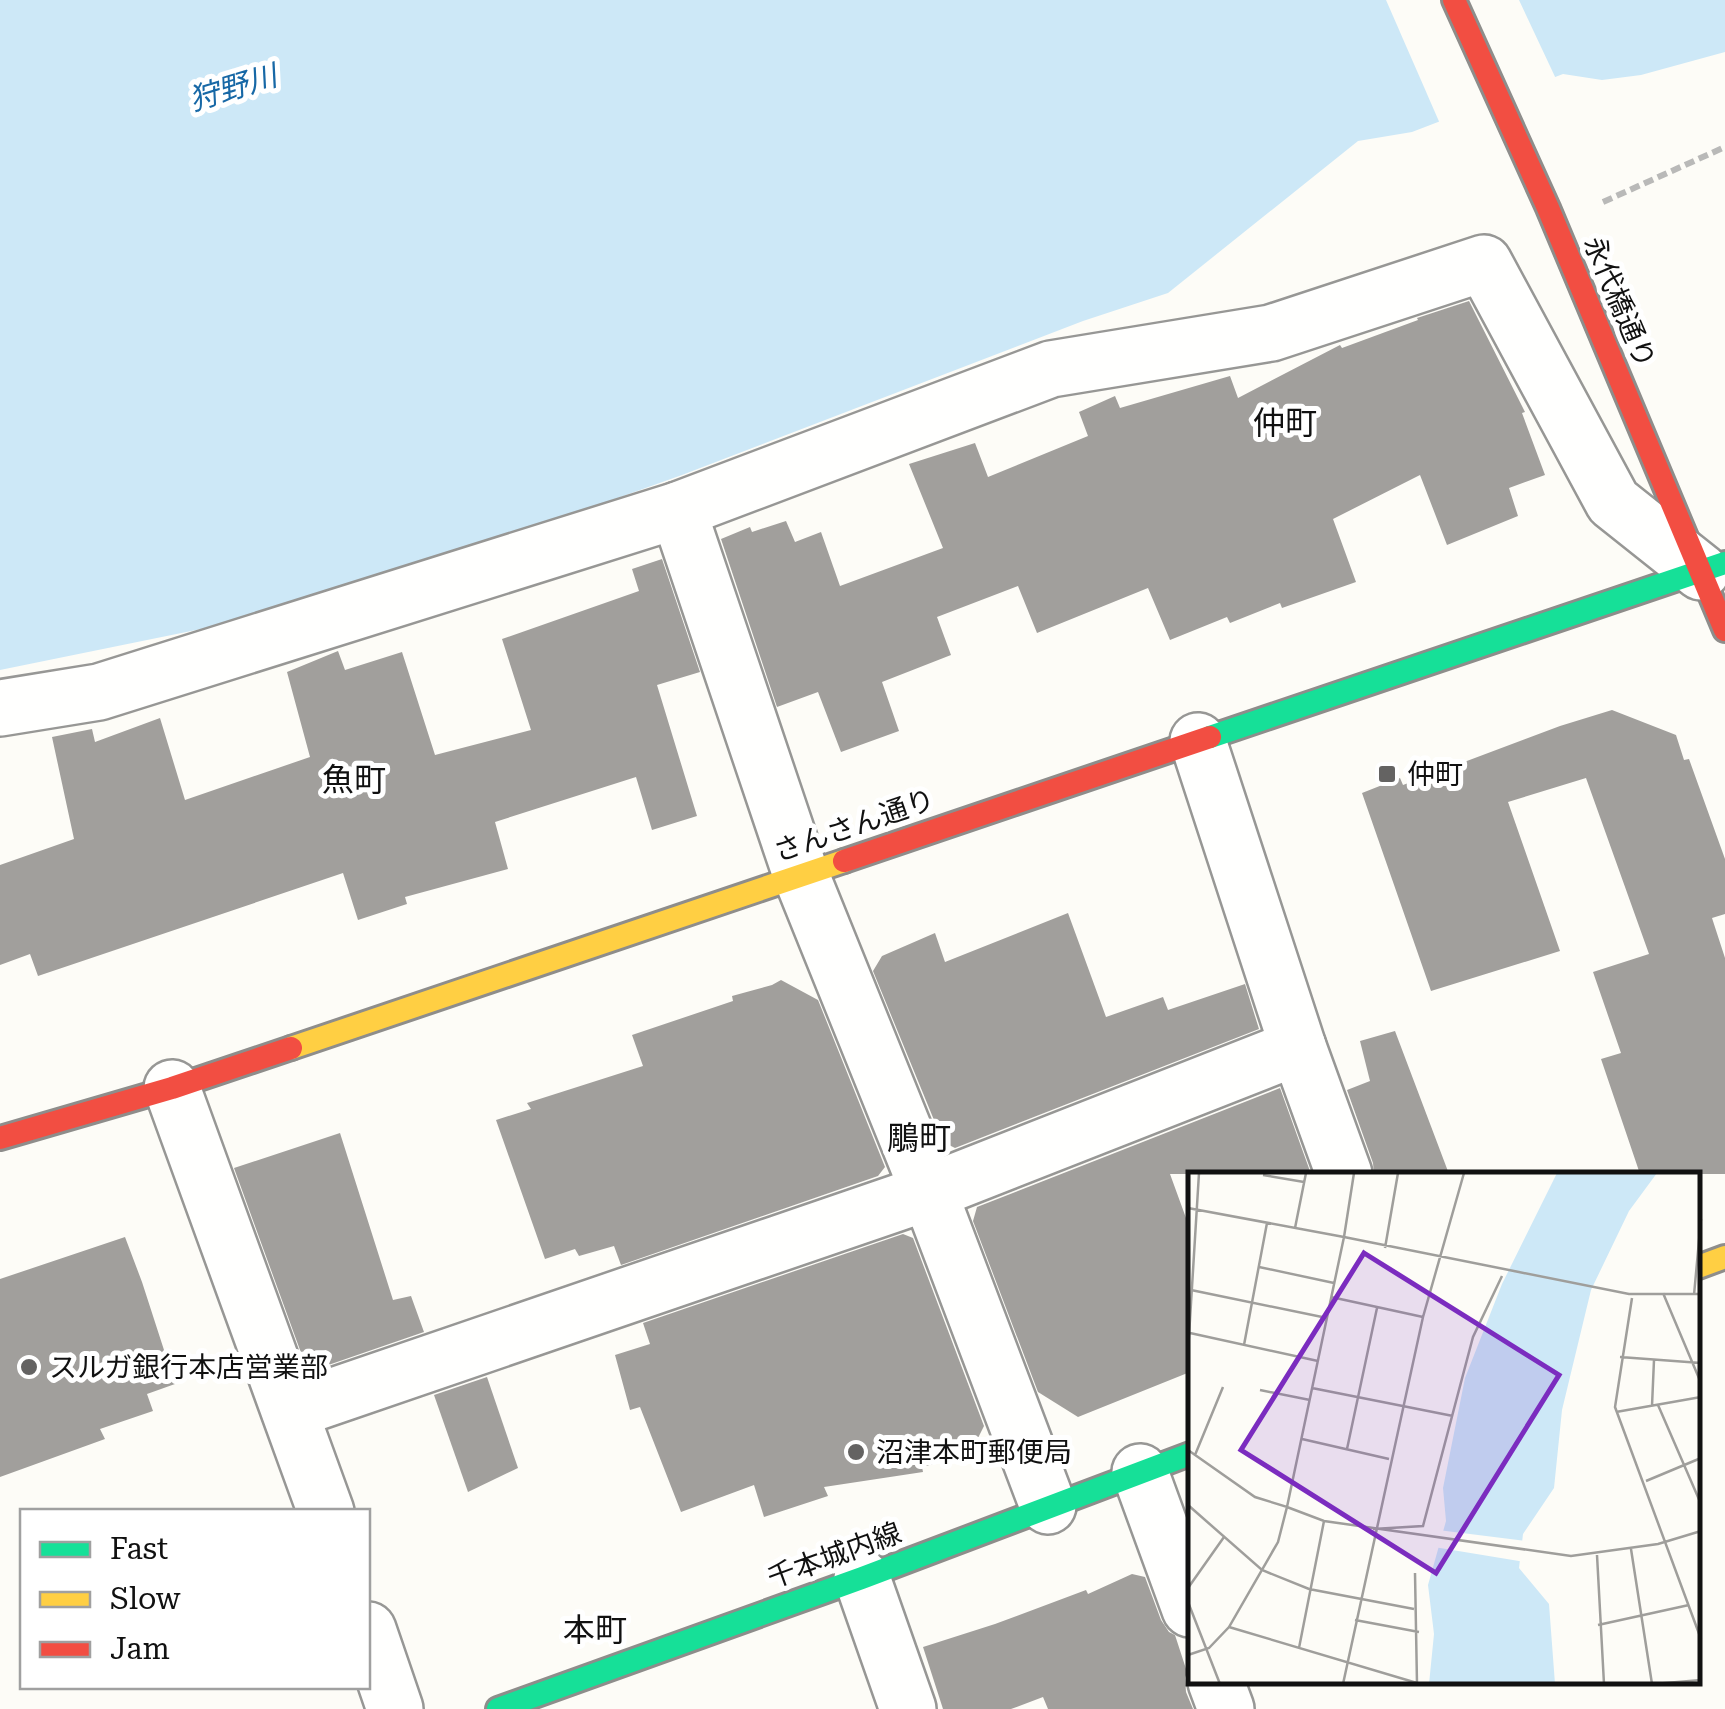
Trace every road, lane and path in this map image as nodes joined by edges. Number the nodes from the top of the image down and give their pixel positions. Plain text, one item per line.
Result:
1 (1454, 0) edge
2 (1725, 147) edge
3 (1592, 208) dead end
4 (678, 510) junction
5 (1713, 568) edge
6 (1725, 630) edge
7 (0, 708) edge
8 (1198, 740) junction
9 (800, 875) junction
10 (1298, 1048) junction
11 (172, 1088) junction
12 (0, 1138) edge
13 (1343, 1172) edge
14 (929, 1192) junction
15 (1725, 1257) edge
16 (1700, 1266) edge
17 (290, 1411) junction
18 (1165, 1463) edge
19 (1048, 1506) junction
20 (325, 1509) edge
21 (862, 1578) junction
22 (1188, 1598) edge
23 (370, 1636) edge
24 (1217, 1684) edge
25 (558, 1699) edge
26 (396, 1709) edge
27 (498, 1709) edge
28 (908, 1709) edge
29 (1226, 1709) edge

1 - 5 main road, 永代橋通り
2 - 3 path
4 - 5 street
4 - 7 street
4 - 9 street
5 - 6 main road, 永代橋通り
5 - 8 main road, さんさん通り
8 - 9 main road, さんさん通り
8 - 10 street
9 - 11 main road, さんさん通り
9 - 14 street
10 - 13 street
10 - 14 street
11 - 12 main road, さんさん通り
11 - 17 street
14 - 17 street
14 - 19 street
15 - 16 main road
17 - 20 street
18 - 19 main road, 千本城内線
18 - 22 street
19 - 21 main road, 千本城内線
21 - 25 main road, 千本城内線
21 - 28 street
23 - 26 street
24 - 29 street
25 - 27 main road, 千本城内線

